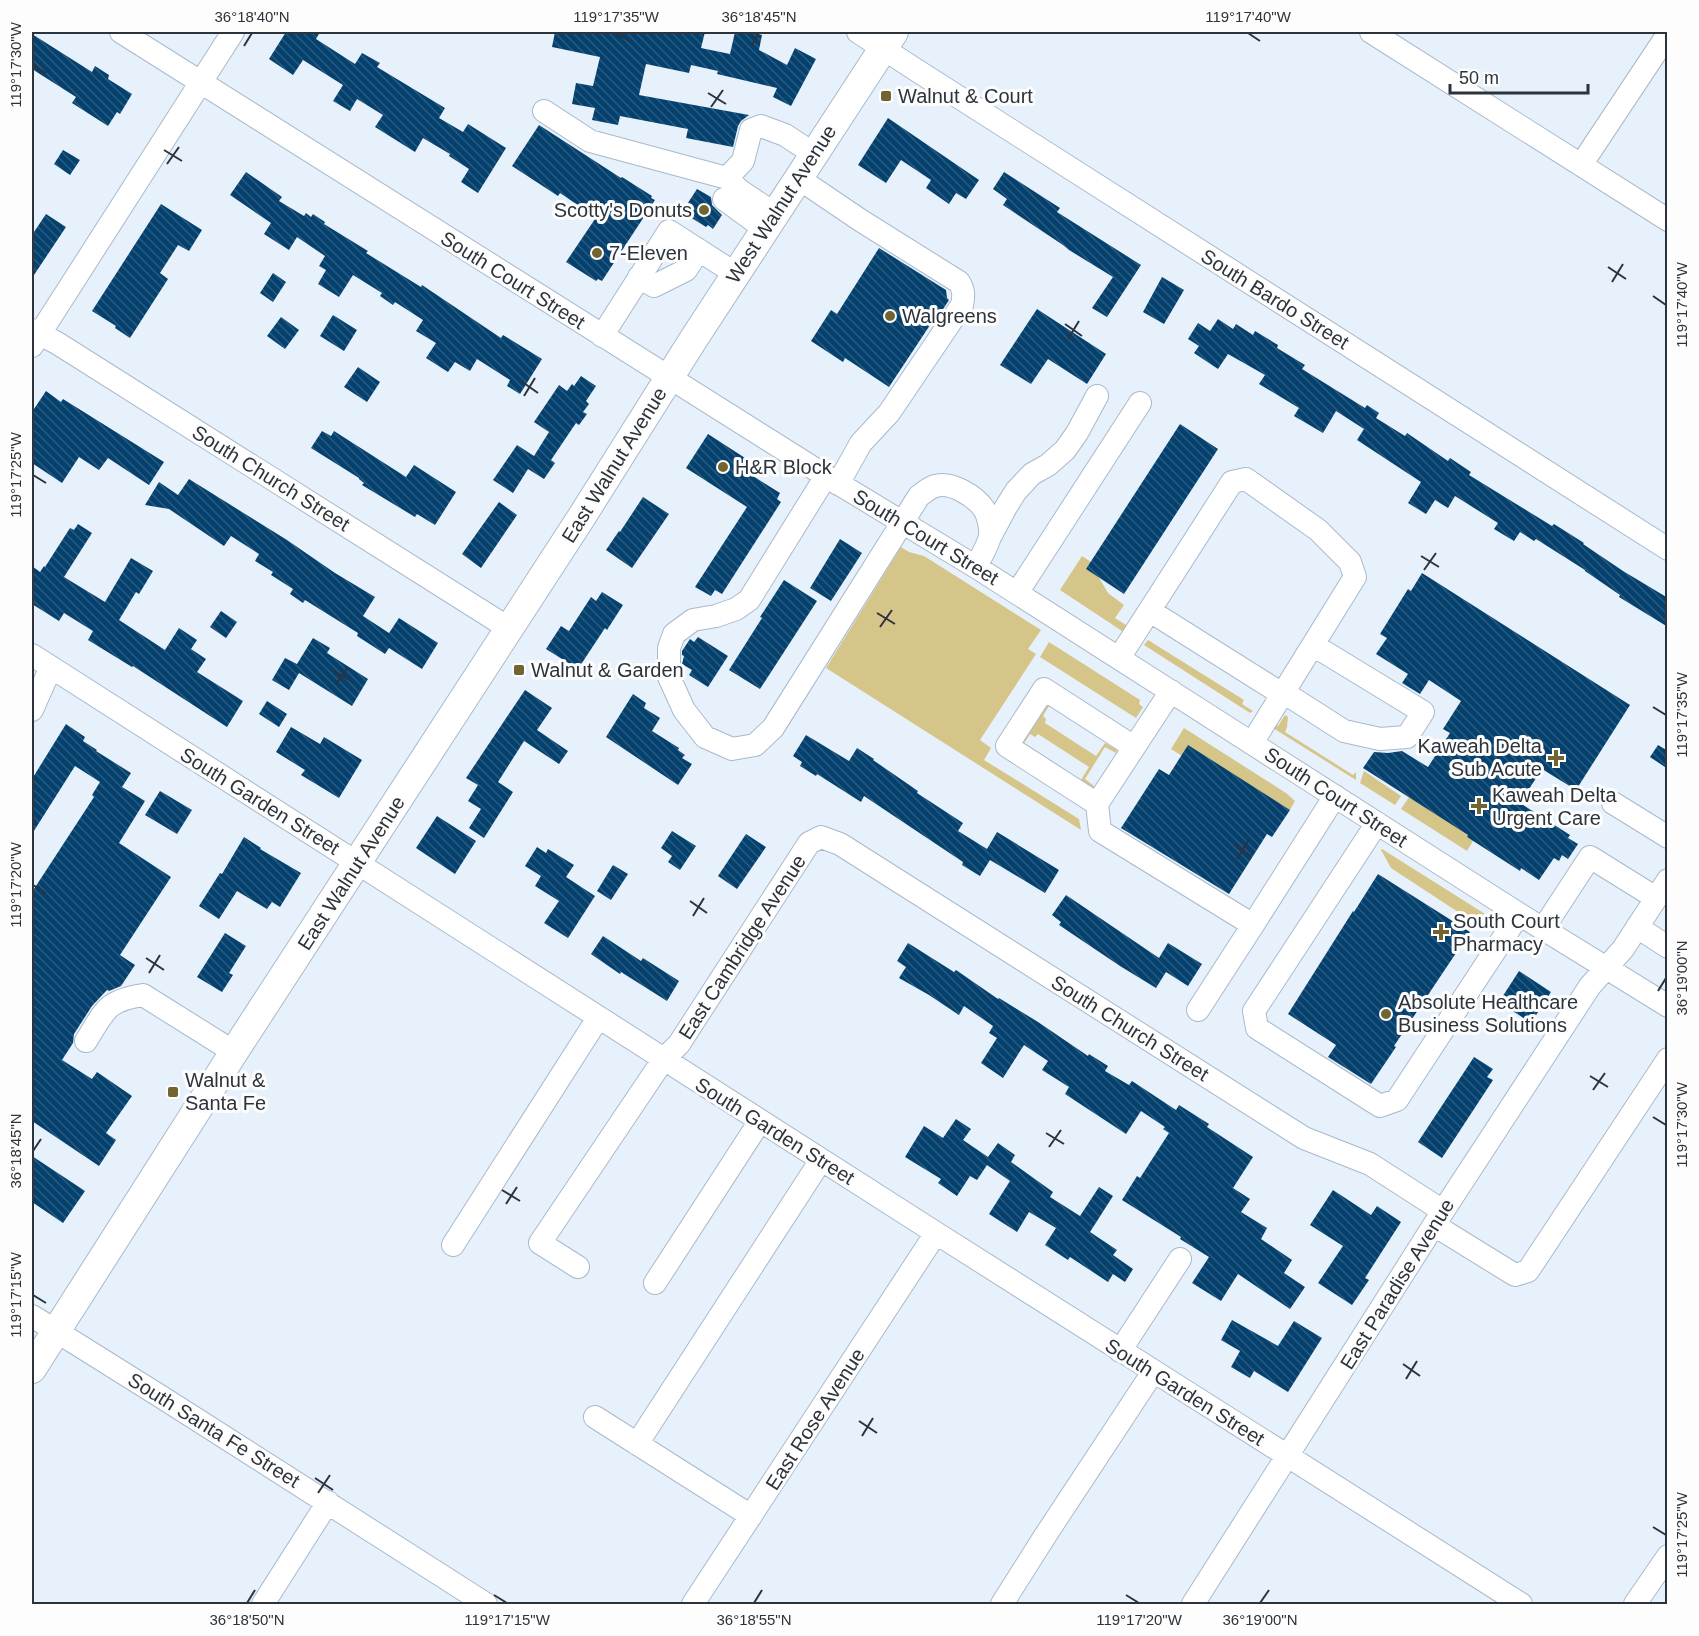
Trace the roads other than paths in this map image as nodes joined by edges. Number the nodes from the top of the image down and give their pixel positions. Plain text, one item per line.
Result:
1 (122, 32) edge
2 (233, 32) edge
3 (858, 32) edge
4 (1371, 32) edge
5 (1668, 34) edge
6 (889, 40) edge
7 (201, 82) junction
8 (544, 111) dead end
9 (814, 154) junction
10 (1581, 165) junction
11 (798, 178) junction
12 (718, 186) junction
13 (1668, 220) edge
14 (770, 222) junction
15 (699, 250) junction
16 (736, 274) junction
17 (639, 277) junction
18 (602, 336) junction
19 (34, 337) edge
20 (670, 377) junction
21 (1097, 396) dead end
22 (1140, 403) dead end
23 (832, 480) junction
24 (902, 523) junction
25 (990, 537) junction
26 (1668, 549) edge
27 (976, 567) junction
28 (1017, 593) junction
29 (1150, 611) junction
30 (510, 629) junction
31 (1313, 645) junction
32 (32, 655) edge
33 (1119, 658) junction
34 (51, 668) junction
35 (1171, 691) junction
36 (1283, 693) junction
37 (32, 710) edge
38 (1252, 743) junction
39 (1134, 747) junction
40 (1335, 796) junction
41 (1613, 803) dead end
42 (1097, 804) junction
43 (1377, 823) junction
44 (821, 837) joint
45 (1668, 837) edge
46 (358, 863) junction
47 (1662, 889) edge
48 (1519, 914) junction
49 (1253, 925) junction
50 (1637, 927) junction
51 (1544, 929) junction
52 (1668, 947) edge
53 (1607, 968) junction
54 (1668, 1006) edge
55 (1198, 1010) dead end
56 (598, 1018) junction
57 (86, 1041) dead end
58 (234, 1052) junction
59 (1668, 1059) edge
60 (663, 1060) junction
61 (760, 1121) junction
62 (821, 1160) junction
63 (1439, 1218) junction
64 (936, 1233) junction
65 (453, 1245) dead end
66 (1180, 1259) dead end
67 (578, 1267) dead end
68 (656, 1283) dead end
69 (32, 1316) edge
70 (55, 1331) junction
71 (1120, 1351) junction
72 (32, 1369) edge
73 (1153, 1372) junction
74 (595, 1417) dead end
75 (637, 1444) junction
76 (1287, 1457) junction
77 (328, 1503) junction
78 (751, 1516) junction
79 (1668, 1556) edge
80 (263, 1605) edge
81 (486, 1605) edge
82 (693, 1605) edge
83 (1002, 1605) edge
84 (1193, 1605) edge
85 (1521, 1605) edge
86 (1635, 1605) edge

1 - 7 street, South Court Street
2 - 7 street
3 - 6 street, South Bardo Street
4 - 10 street
5 - 10 street
6 - 9 main road, West Walnut Avenue
6 - 26 street, South Bardo Street
7 - 18 street, South Court Street
7 - 19 street
8 - 12 street
9 - 11 main road, West Walnut Avenue
9 - 12 street
10 - 13 street
11 - 14 main road, West Walnut Avenue
11 - 23 street
12 - 14 street
14 - 16 main road, West Walnut Avenue
15 - 16 street
15 - 17 street
15 - 17 street
16 - 20 main road, West Walnut Avenue
17 - 18 street
18 - 20 street, South Court Street
19 - 30 street, South Church Street
20 - 23 street, South Court Street
20 - 30 main road, East Walnut Avenue
21 - 25 street
22 - 28 street
23 - 24 street, South Court Street
23 - 24 street
24 - 25 street
24 - 27 street, South Court Street
25 - 27 street
27 - 28 street, South Court Street
28 - 33 street, South Court Street
29 - 31 street
29 - 33 street
29 - 36 street
30 - 46 main road, East Walnut Avenue
31 - 36 street
31 - 36 street
32 - 34 street, South Garden Street
33 - 35 street, South Court Street
34 - 37 street
34 - 46 street, South Garden Street
35 - 38 street, South Court Street
35 - 39 street
36 - 38 street
38 - 40 street, South Court Street
39 - 42 street
39 - 42 street
40 - 43 street, South Court Street
40 - 49 street
41 - 45 street
42 - 49 street
43 - 48 street, South Court Street
43 - 48 street
44 - 60 street, East Cambridge Avenue
44 - 63 street, South Church Street
46 - 56 street, South Garden Street
46 - 58 main road, East Walnut Avenue
47 - 50 street, East Paradise Avenue
47 - 51 street
48 - 51 street, South Court Street
49 - 55 street
50 - 52 street
50 - 53 street, East Paradise Avenue
51 - 53 street, South Court Street
53 - 54 street, South Court Street
53 - 63 street, East Paradise Avenue
56 - 60 street, South Garden Street
56 - 65 street
57 - 58 street
58 - 70 main road, East Walnut Avenue
59 - 63 street, South Church Street
60 - 61 street, South Garden Street
60 - 67 street, East Cambridge Avenue
61 - 62 street, South Garden Street
61 - 68 street
62 - 64 street, South Garden Street
62 - 75 street
63 - 76 street, East Paradise Avenue
64 - 71 street, South Garden Street
64 - 78 street, East Rose Avenue
66 - 71 street
69 - 70 street, South Santa Fe Street
70 - 72 main road, East Walnut Avenue
70 - 77 street, South Santa Fe Street
71 - 73 street, South Garden Street
73 - 76 street, South Garden Street
73 - 83 street
74 - 75 street
75 - 78 street
76 - 84 street, East Paradise Avenue
76 - 85 street, South Garden Street
77 - 80 street
77 - 81 street, South Santa Fe Street
78 - 82 street, East Rose Avenue
79 - 86 street

